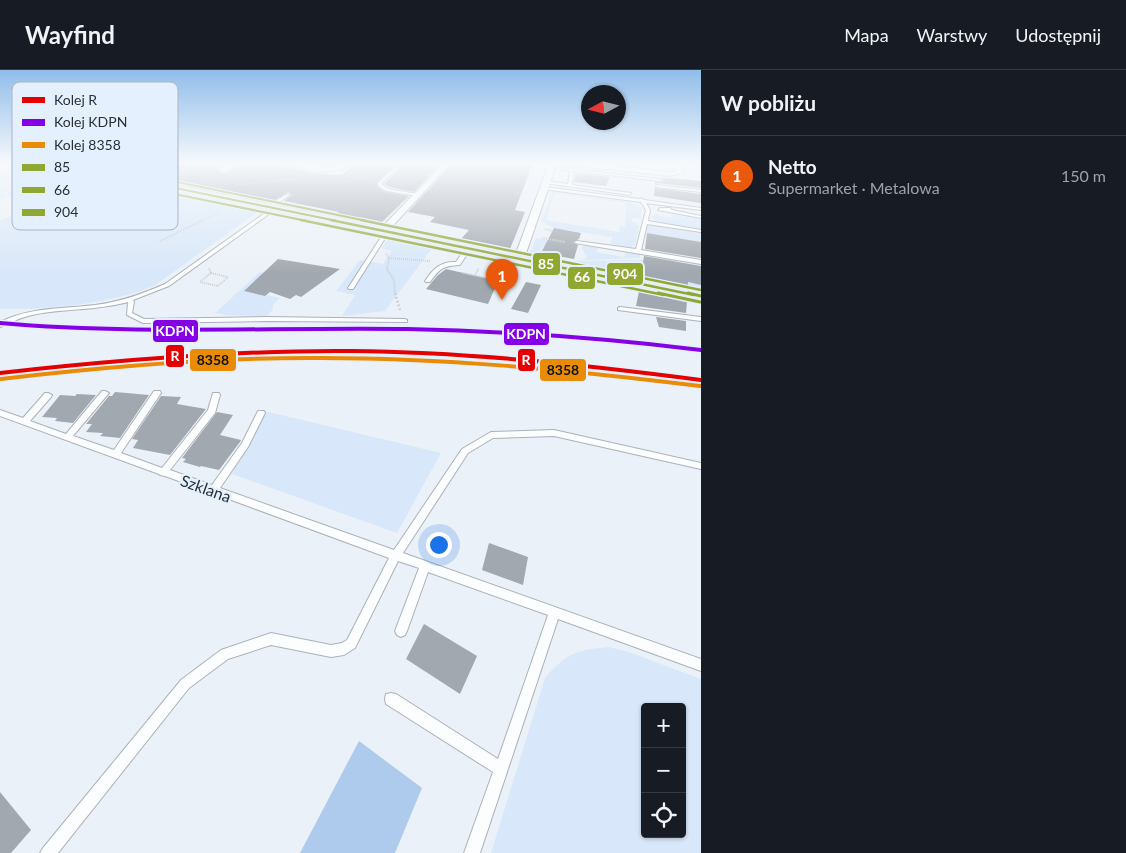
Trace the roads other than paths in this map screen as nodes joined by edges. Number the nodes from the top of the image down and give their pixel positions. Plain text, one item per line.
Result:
1 (229, 200) edge
2 (282, 200) edge
3 (414, 200) edge
4 (540, 200) edge
5 (634, 200) edge
6 (666, 200) edge
7 (643, 201) junction
8 (701, 205) edge
9 (647, 207) junction
10 (271, 208) junction
11 (660, 209) junction
12 (701, 209) edge
13 (701, 215) edge
14 (645, 222) junction
15 (385, 231) junction
16 (701, 231) edge
17 (574, 243) road end
18 (468, 248) junction
19 (638, 250) junction
20 (519, 259) junction
21 (701, 262) edge
22 (428, 281) dead end
23 (351, 288) dead end
24 (701, 296) edge
25 (129, 299) junction
26 (620, 309) dead end
27 (701, 319) edge
28 (405, 321) dead end
29 (0, 325) edge
30 (105, 393) dead end
31 (157, 393) dead end
32 (48, 395) dead end
33 (216, 395) dead end
34 (261, 413) dead end
35 (0, 414) edge
36 (24, 422) junction
37 (67, 438) junction
38 (115, 455) junction
39 (701, 466) edge
40 (164, 473) junction
41 (213, 491) junction
42 (396, 555) junction
43 (425, 565) junction
44 (555, 612) junction
45 (401, 631) dead end
46 (701, 665) edge
47 (390, 699) dead end
48 (501, 769) junction
49 (48, 853) edge
50 (472, 853) edge

1 - 10 main road
2 - 10 lane
3 - 15 street
4 - 20 street
5 - 7 lane
6 - 8 lane
7 - 9 lane
7 - 12 lane
9 - 11 lane
9 - 14 lane
10 - 15 main road
10 - 25 lane
11 - 13 lane
11 - 13 lane
14 - 16 lane
14 - 19 lane
15 - 18 main road
15 - 23 lane
17 - 19 lane
18 - 20 main road
18 - 22 lane
19 - 21 lane
20 - 24 main road
25 - 28 lane
25 - 29 lane
26 - 27 lane
30 - 37 lane
31 - 38 lane
32 - 36 lane
33 - 40 lane
34 - 41 lane
35 - 36 lane, Szklana
36 - 37 lane, Szklana
37 - 38 lane, Szklana
38 - 40 lane, Szklana
39 - 42 lane
40 - 41 lane, Szklana
41 - 42 lane, Szklana
42 - 43 lane, Szklana
42 - 49 lane
43 - 44 lane, Szklana
43 - 45 lane
44 - 46 lane, Szklana
44 - 48 lane
47 - 48 lane
48 - 50 lane

